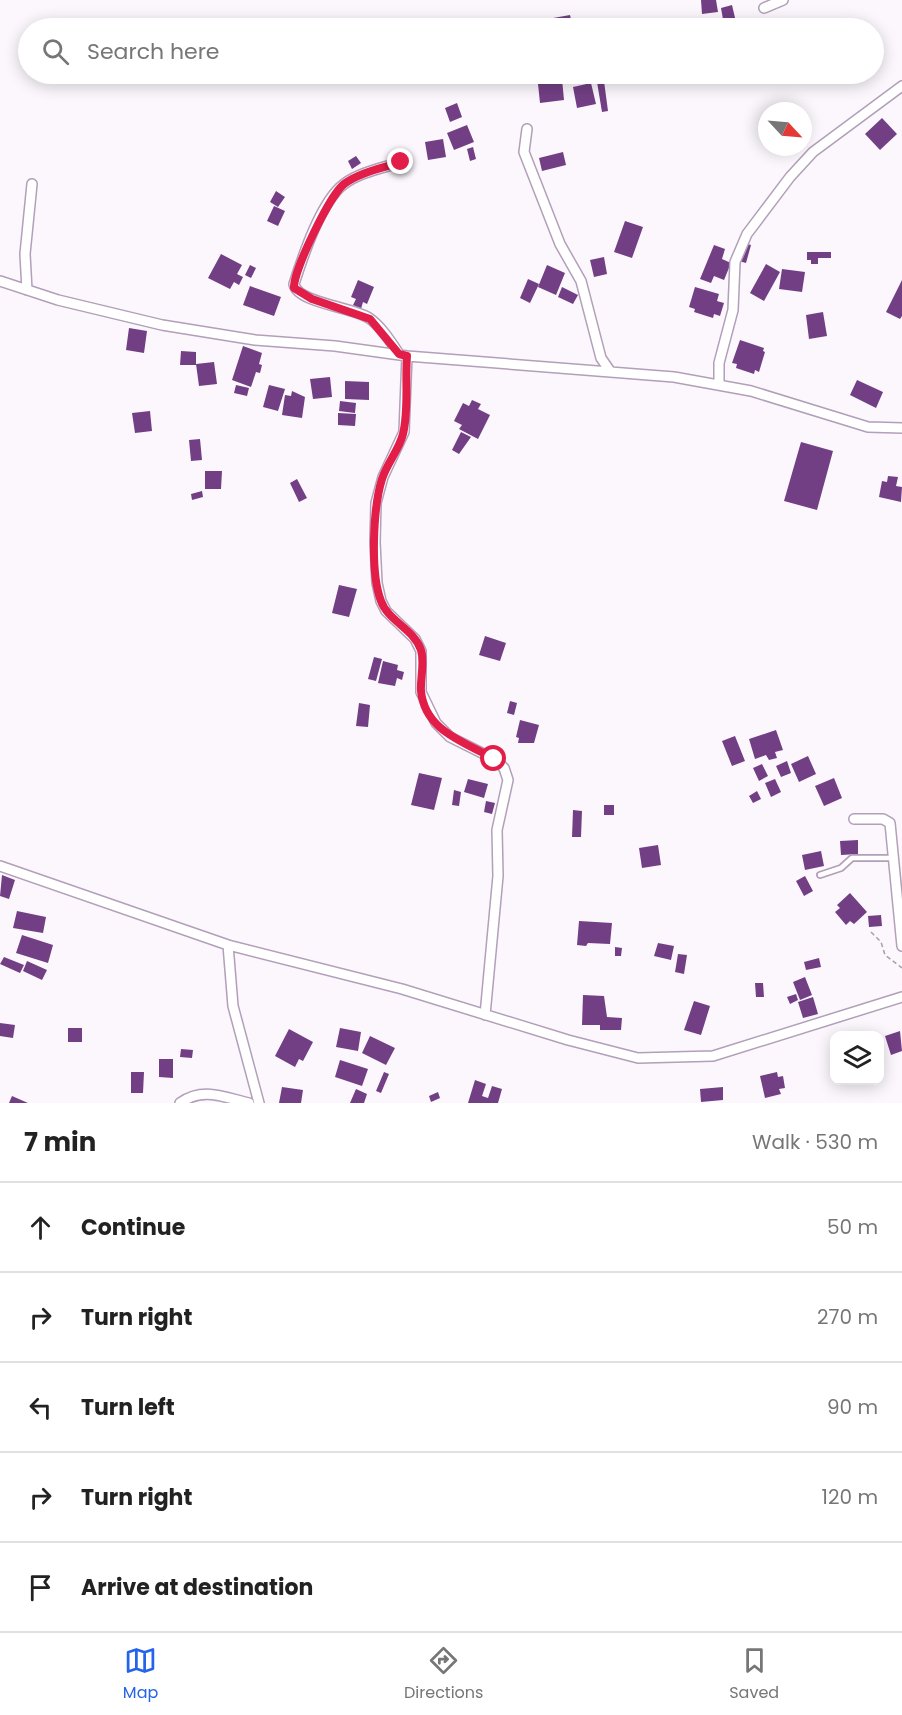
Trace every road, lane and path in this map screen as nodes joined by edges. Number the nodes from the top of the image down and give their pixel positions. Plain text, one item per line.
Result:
1 (783, 0) edge
2 (764, 8) dead end
3 (902, 86) edge
4 (527, 129) dead end
5 (401, 162) dead end
6 (32, 184) dead end
7 (0, 281) edge
8 (27, 290) junction
9 (403, 355) junction
10 (601, 358) junction
11 (595, 370) junction
12 (610, 371) junction
13 (719, 383) junction
14 (902, 428) edge
15 (854, 819) dead end
16 (892, 858) junction
17 (0, 866) edge
18 (819, 875) dead end
19 (871, 932) dead end
20 (228, 945) junction
21 (902, 946) edge
22 (902, 968) edge
23 (902, 996) edge
24 (485, 1015) junction
25 (180, 1103) edge
26 (249, 1103) edge
27 (259, 1103) edge

1 - 2 street
3 - 13 street
4 - 10 street
5 - 9 street
6 - 8 street
7 - 8 street
8 - 9 street
9 - 11 street
9 - 24 street
10 - 11 street
10 - 12 street
11 - 12 street
12 - 13 street
13 - 14 street
15 - 16 street
16 - 18 lane
16 - 21 street
17 - 20 street
19 - 22 path
20 - 24 street
20 - 27 street
23 - 24 street
25 - 26 street

